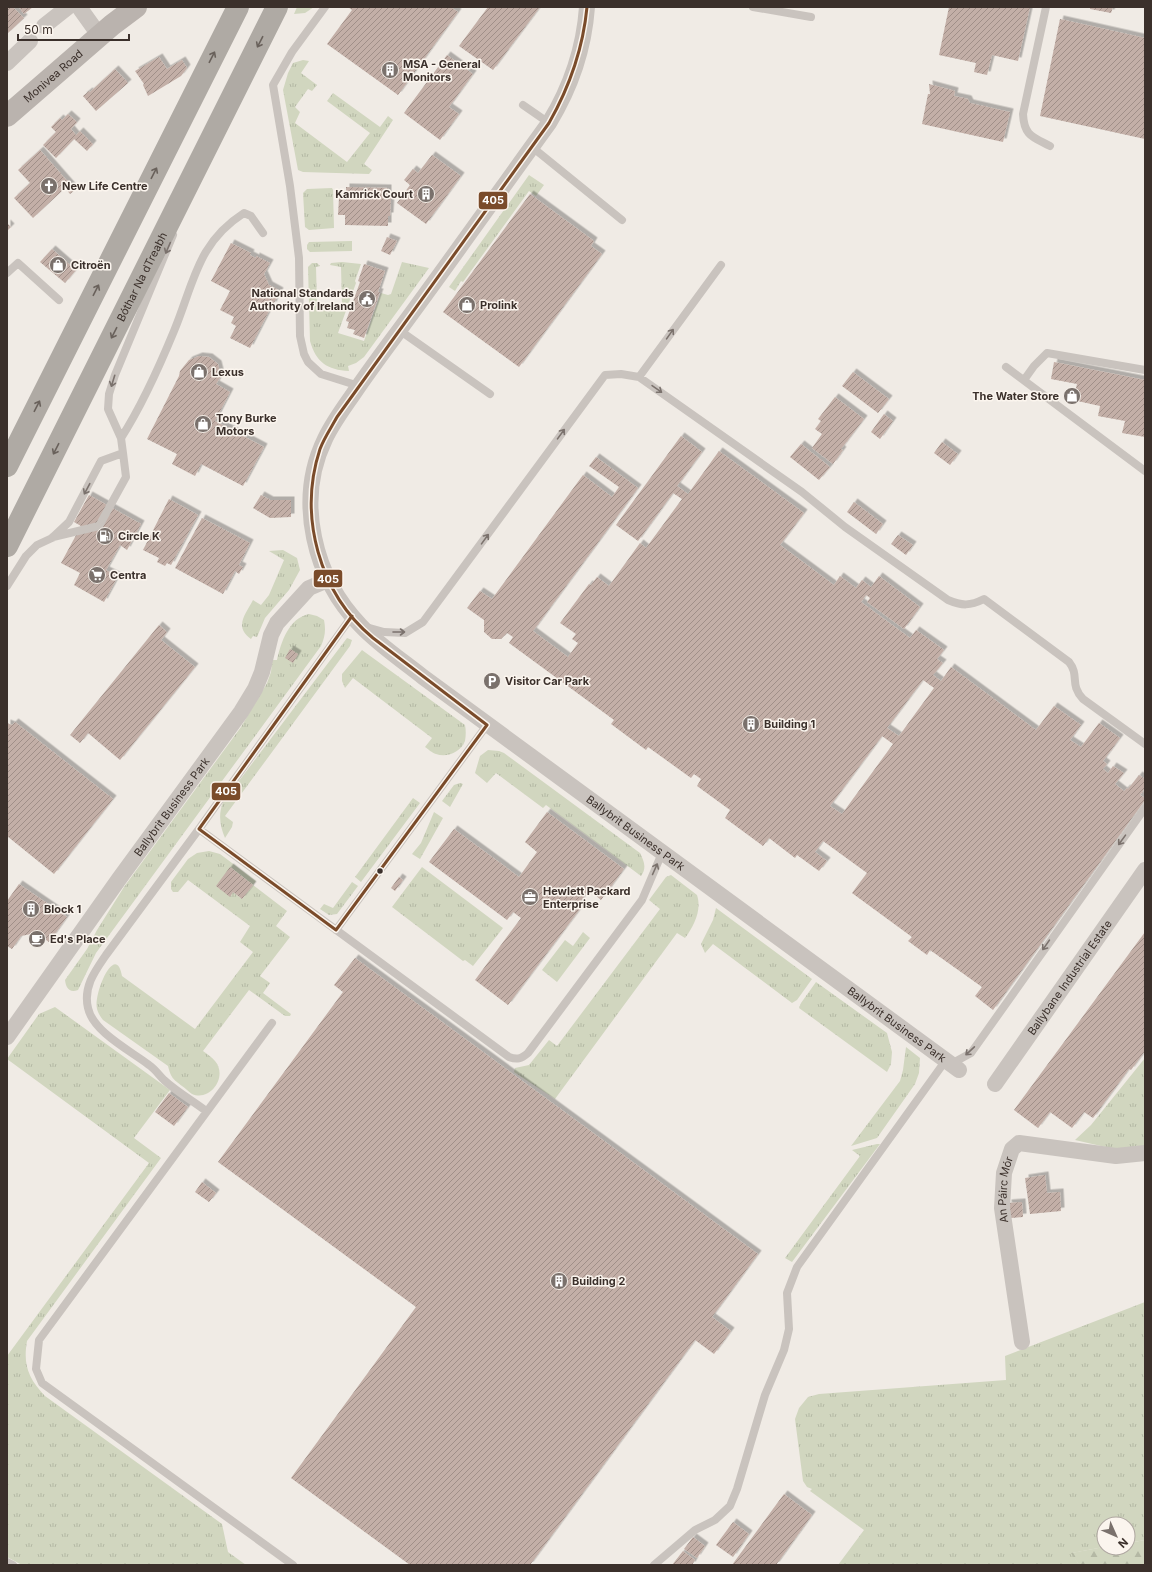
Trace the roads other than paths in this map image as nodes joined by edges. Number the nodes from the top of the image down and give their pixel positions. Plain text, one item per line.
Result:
1 (68, 7) edge
2 (78, 7) edge
3 (136, 7) edge
4 (238, 7) edge
5 (278, 7) edge
6 (325, 7) edge
7 (588, 7) edge
8 (753, 7) edge
9 (1046, 7) edge
10 (811, 18) dead end
11 (44, 26) dead end
12 (99, 35) junction
13 (30, 41) dead end
14 (7, 63) edge
15 (523, 105) dead end
16 (7, 116) edge
17 (549, 123) junction
18 (1050, 146) dead end
19 (532, 147) junction
20 (194, 172) junction
21 (622, 220) dead end
22 (263, 233) dead end
23 (721, 265) dead end
24 (7, 273) edge
25 (60, 300) dead end
26 (399, 330) junction
27 (1006, 366) dead end
28 (1145, 370) edge
29 (639, 377) junction
30 (1024, 380) junction
31 (359, 386) junction
32 (490, 394) dead end
33 (121, 438) junction
34 (123, 453) junction
35 (7, 466) edge
36 (1145, 471) edge
37 (52, 538) junction
38 (7, 546) edge
39 (328, 580) junction
40 (7, 586) edge
41 (356, 621) junction
42 (486, 725) junction
43 (1145, 744) edge
44 (1145, 808) edge
45 (198, 829) junction
46 (662, 853) junction
47 (1145, 870) edge
48 (336, 930) junction
49 (272, 1023) dead end
50 (7, 1037) edge
51 (952, 1065) junction
52 (995, 1084) dead end
53 (206, 1111) junction
54 (1145, 1153) edge
55 (1022, 1342) dead end
56 (7, 1562) edge
57 (13, 1565) edge
58 (293, 1565) edge
59 (654, 1565) edge

1 - 11 street
2 - 12 street
3 - 12 main road, Monivea Road
35 -> 4 highway
5 -> 20 highway, Bóthar Na dTreabh
6 - 31 lane
7 - 17 street, Ballybrit Business Park
8 - 10 lane
9 - 18 lane
12 - 16 main road, Monivea Road
13 - 14 street
15 - 17 lane
17 - 19 street, Ballybrit Business Park
19 - 21 lane
19 - 26 street, Ballybrit Business Park
20 -> 33 lane
20 -> 38 highway, Bóthar Na dTreabh
22 - 33 lane
29 -> 23 lane
24 - 25 lane
26 - 31 street, Ballybrit Business Park
26 - 32 lane
27 - 30 lane
28 - 30 lane
41 -> 29 lane
29 -> 43 lane
30 - 36 lane
31 - 39 street, Ballybrit Business Park
33 - 34 lane
34 -> 37 lane
34 - 37 lane
37 - 40 lane
39 - 41 street, Ballybrit Business Park
39 - 50 street, Ballybrit Business Park
41 - 42 street, Ballybrit Business Park
41 - 45 lane
42 - 46 street, Ballybrit Business Park
42 - 48 lane
44 -> 51 lane
45 - 48 lane
45 - 53 lane
48 -> 46 lane
46 - 51 street, Ballybrit Business Park
47 - 52 street, Ballybane Industrial Estate
49 - 53 lane
51 - 59 lane
53 - 58 lane
54 - 55 street, An Páirc Mór
56 - 57 lane

